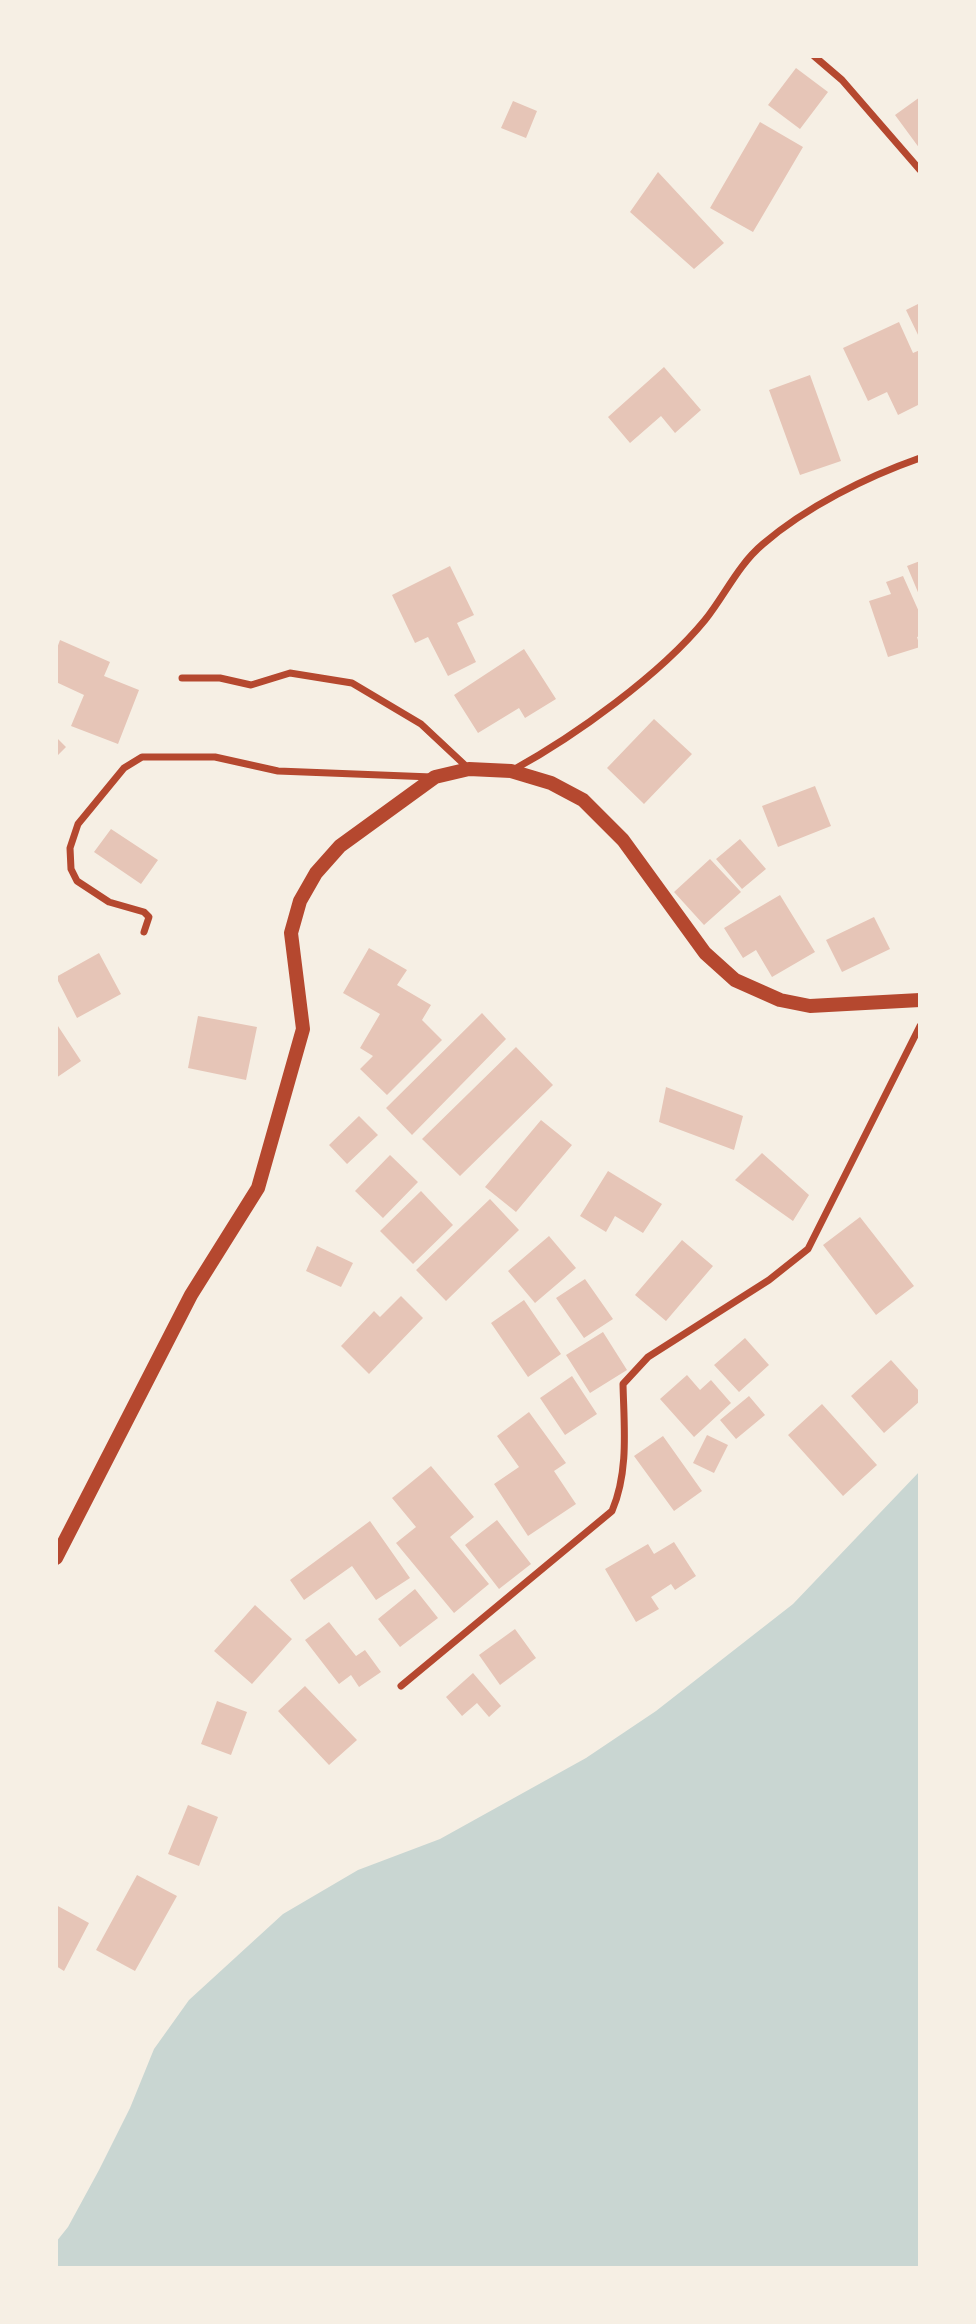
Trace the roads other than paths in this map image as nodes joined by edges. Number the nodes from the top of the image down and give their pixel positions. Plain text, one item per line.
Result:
1 (814, 56) edge
2 (920, 170) edge
3 (920, 458) edge
4 (182, 678) dead end
5 (469, 769) junction
6 (511, 771) junction
7 (435, 777) junction
8 (144, 932) dead end
9 (920, 1000) edge
10 (920, 1026) edge
11 (56, 1558) edge
12 (401, 1686) dead end

1 - 2 street
3 - 6 street
4 - 5 street
5 - 6 main road
5 - 7 main road
6 - 9 main road
7 - 8 street
7 - 11 main road
10 - 12 street

